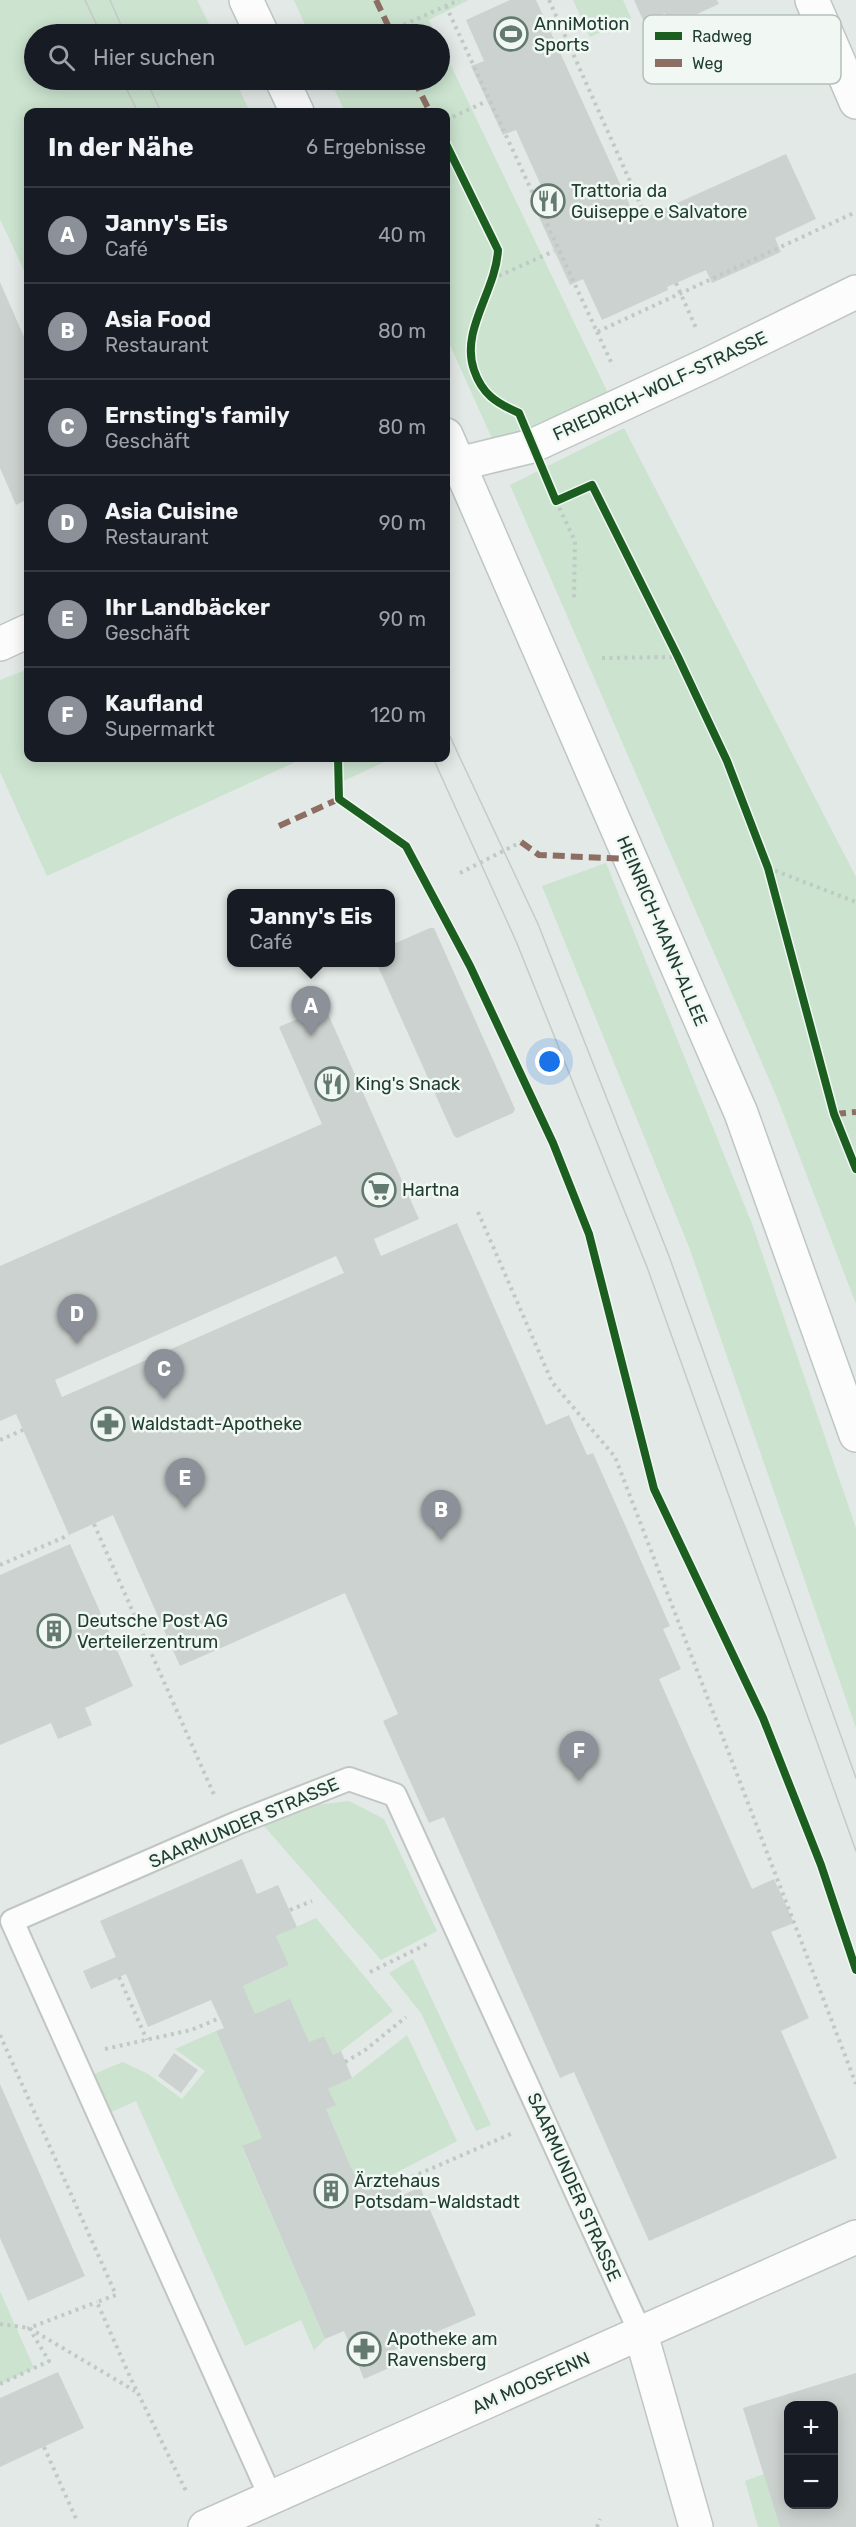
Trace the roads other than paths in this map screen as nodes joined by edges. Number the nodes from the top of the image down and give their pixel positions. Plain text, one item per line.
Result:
1 (246, 0) edge
2 (812, 0) edge
3 (818, 15) edge
4 (257, 24) edge
5 (841, 67) edge
6 (287, 90) edge
7 (856, 102) edge
8 (295, 108) edge
9 (856, 292) edge
10 (450, 455) edge
11 (24, 633) edge
12 (0, 644) edge
13 (856, 1436) edge
14 (856, 2237) edge
15 (640, 2334) junction
16 (272, 2498) junction
17 (205, 2527) edge
18 (696, 2527) edge

1 - 4 street
2 - 3 street
5 - 7 street
6 - 8 street
9 - 10 street, FRIEDRICH-WOLF-STRASSE
10 - 13 street, HEINRICH-MANN-ALLEE
11 - 12 street
14 - 15 street, AM MOOSFENN
15 - 16 street, AM MOOSFENN
15 - 16 lane, SAARMUNDER STRASSE
15 - 18 street, SAARMUNDER STRASSE
16 - 17 street, AM MOOSFENN

